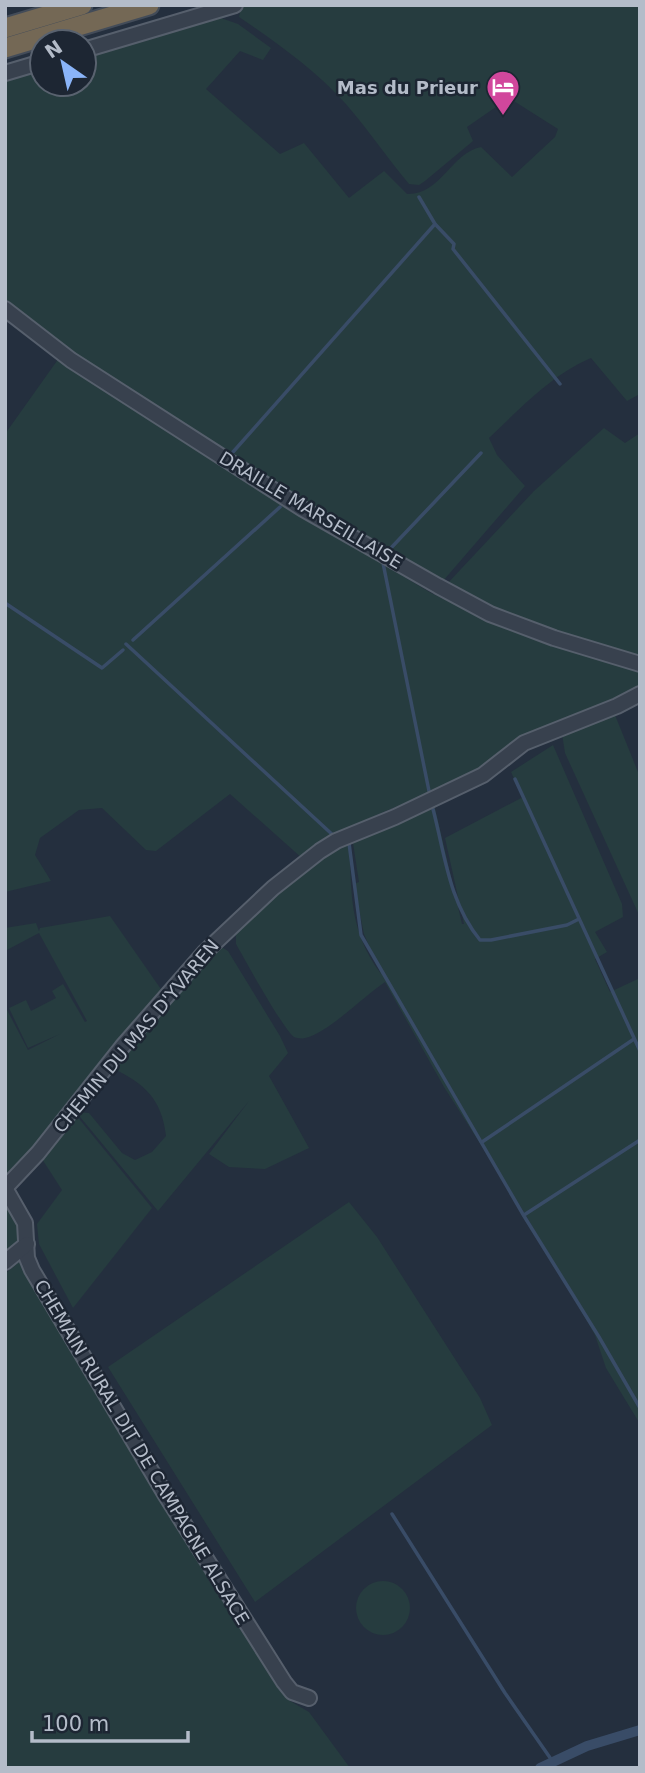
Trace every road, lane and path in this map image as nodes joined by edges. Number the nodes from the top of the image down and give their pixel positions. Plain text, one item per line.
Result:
1 (82, 5) edge
2 (149, 5) edge
3 (235, 5) edge
4 (5, 27) edge
5 (98, 46) edge
6 (5, 48) edge
7 (28, 66) edge
8 (5, 73) edge
9 (5, 309) edge
10 (640, 664) edge
11 (640, 694) edge
12 (5, 1188) edge
13 (27, 1244) junction
14 (5, 1262) edge
15 (309, 1698) dead end

1 - 4 highway
2 - 6 highway
3 - 5 street
7 - 8 street
9 - 10 street, DRAILLE MARSEILLAISE
11 - 12 street, CHEMIN DU MAS D'YVAREN
12 - 13 street, CHEMAIN RURAL DIT DE CAMPAGNE ALSACE
13 - 14 street
13 - 15 street, CHEMAIN RURAL DIT DE CAMPAGNE ALSACE

